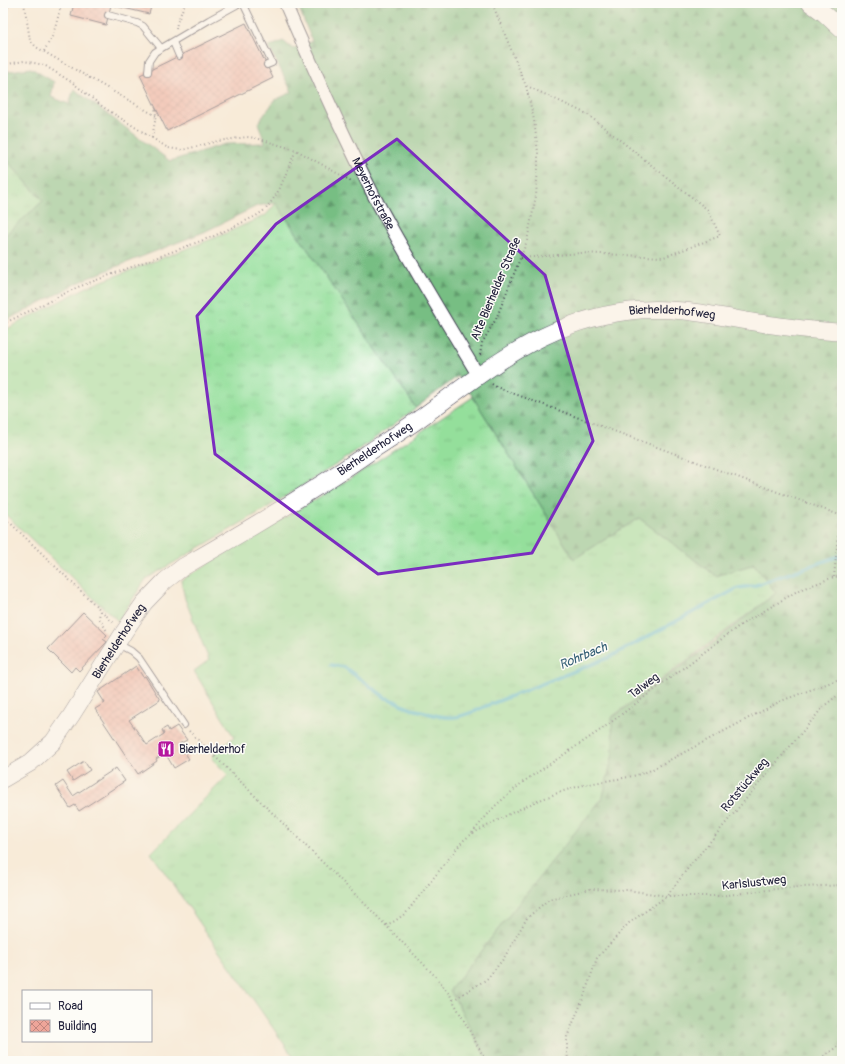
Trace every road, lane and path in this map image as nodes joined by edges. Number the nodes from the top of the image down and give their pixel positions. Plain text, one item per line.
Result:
1 (24, 3) edge
2 (62, 3) edge
3 (185, 3) edge
4 (240, 3) edge
5 (243, 3) edge
6 (285, 3) edge
7 (492, 3) edge
8 (810, 3) edge
9 (108, 15) dead end
10 (840, 26) edge
11 (176, 40) junction
12 (161, 48) junction
13 (44, 51) junction
14 (179, 56) dead end
15 (3, 65) edge
16 (267, 65) dead end
17 (148, 72) dead end
18 (526, 86) junction
19 (155, 107) dead end
20 (156, 116) junction
21 (152, 138) junction
22 (296, 150) junction
23 (369, 185) junction
24 (521, 258) junction
25 (3, 324) edge
26 (842, 332) edge
27 (478, 375) junction
28 (3, 516) edge
29 (841, 516) edge
30 (842, 576) edge
31 (834, 577) junction
32 (100, 611) junction
33 (116, 637) junction
34 (842, 678) edge
35 (842, 692) edge
36 (184, 725) joint
37 (3, 779) edge
38 (471, 834) junction
39 (842, 885) edge
40 (667, 896) junction
41 (386, 925) junction
42 (453, 1000) junction
43 (842, 1043) edge
44 (486, 1061) edge
45 (569, 1061) edge
46 (817, 1061) edge

1 - 13 path
2 - 13 path
3 - 11 path
4 - 11 lane
5 - 16 lane
6 - 23 street, Meyerhofstraße
7 - 18 path, Alte Bierhelder Straße
8 - 10 street
9 - 12 lane
11 - 12 lane
11 - 14 lane
12 - 17 lane
13 - 20 path
15 - 21 path
18 - 24 path, Alte Bierhelder Straße
18 - 24 path
19 - 20 path
20 - 21 path
21 - 22 path
22 - 23 path
22 - 25 path
23 - 27 street, Meyerhofstraße
24 - 27 path, Alte Bierhelder Straße
26 - 27 street, Bierhelderhofweg
27 - 29 path
27 - 33 street, Bierhelderhofweg
28 - 32 path
29 - 31 path
30 - 31 path, Talweg
31 - 38 path, Talweg
32 - 33 path
32 - 33 path
33 - 36 lane
33 - 37 street, Bierhelderhofweg
34 - 38 path
35 - 40 path, Rotstückweg
36 - 41 path
38 - 41 path
39 - 40 path, Karlslustweg
40 - 42 path, Karlslustweg
40 - 45 path, Rotstückweg
41 - 42 path
42 - 44 path
43 - 46 path

